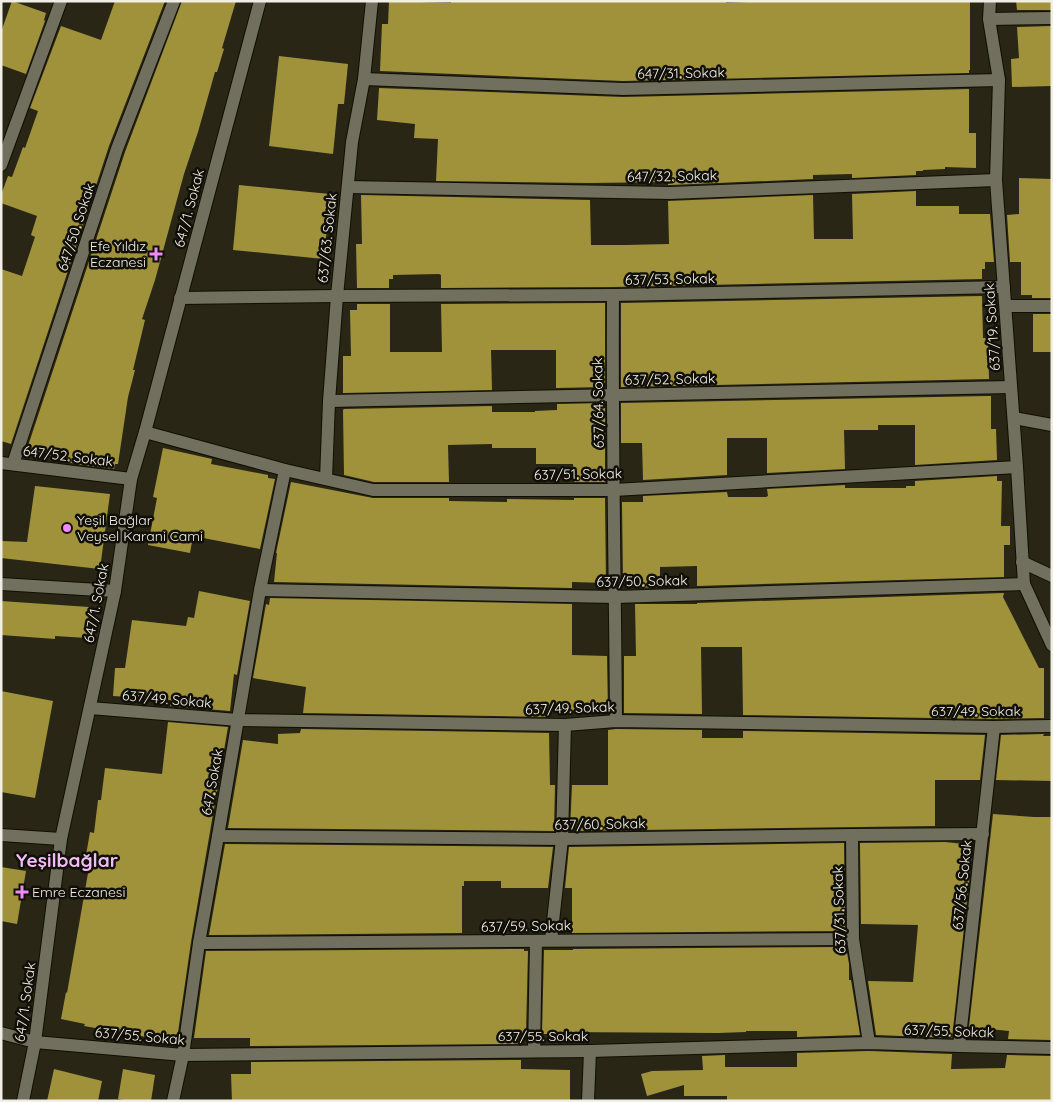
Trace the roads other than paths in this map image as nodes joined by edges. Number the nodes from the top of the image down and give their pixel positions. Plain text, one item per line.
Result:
1 (61, 1) edge
2 (174, 1) edge
3 (260, 1) edge
4 (372, 1) edge
5 (990, 1) edge
6 (1052, 18) edge
7 (989, 19) junction
8 (364, 80) junction
9 (999, 80) junction
10 (1, 166) edge
11 (996, 180) junction
12 (348, 187) junction
13 (1004, 287) junction
14 (336, 296) junction
15 (613, 296) junction
16 (180, 298) junction
17 (1006, 306) junction
18 (1052, 306) edge
19 (1012, 387) junction
20 (612, 395) junction
21 (329, 401) junction
22 (1014, 418) junction
23 (1052, 425) edge
24 (145, 432) junction
25 (7, 464) edge
26 (1017, 467) junction
27 (285, 470) junction
28 (131, 478) junction
29 (326, 480) junction
30 (614, 490) junction
31 (1022, 562) junction
32 (1052, 576) edge
33 (1, 584) edge
34 (1024, 584) junction
35 (260, 590) junction
36 (115, 591) junction
37 (615, 597) junction
38 (1052, 645) edge
39 (90, 708) junction
40 (238, 720) junction
41 (616, 721) junction
42 (564, 724) junction
43 (1052, 726) edge
44 (994, 727) junction
45 (983, 834) junction
46 (1, 835) edge
47 (852, 835) junction
48 (218, 836) junction
49 (61, 840) junction
50 (562, 840) junction
51 (853, 939) junction
52 (551, 940) junction
53 (536, 941) junction
54 (198, 942) junction
55 (1, 1033) edge
56 (35, 1042) junction
57 (869, 1043) junction
58 (959, 1046) junction
59 (1052, 1048) edge
60 (534, 1051) junction
61 (590, 1051) junction
62 (183, 1055) junction
63 (23, 1101) edge
64 (173, 1101) edge
65 (588, 1101) edge

1 - 10 street
2 - 25 street, 647/50. Sokak
3 - 16 street, 647/1. Sokak
4 - 8 street, 637/63. Sokak
5 - 7 street, 637/19. Sokak
6 - 7 street
7 - 9 street, 637/19. Sokak
8 - 9 street, 647/31. Sokak
8 - 12 street, 637/63. Sokak
9 - 11 street, 637/19. Sokak
11 - 12 street, 647/32. Sokak
11 - 13 street, 637/19. Sokak
12 - 14 street, 637/63. Sokak
13 - 15 street, 637/53. Sokak
13 - 17 street, 637/19. Sokak
14 - 15 street, 637/53. Sokak
14 - 16 street, 637/53. Sokak
14 - 21 street, 637/63. Sokak
15 - 20 street, 637/64. Sokak
16 - 24 street, 647/1. Sokak
17 - 18 street
17 - 19 street, 637/19. Sokak
19 - 20 street, 637/52. Sokak
19 - 22 street, 637/19. Sokak
20 - 21 street, 637/52. Sokak
20 - 30 street, 637/64. Sokak
21 - 29 street, 637/63. Sokak
22 - 23 street
22 - 26 street, 637/19. Sokak
24 - 27 street, 637/51. Sokak
24 - 28 street, 647/1. Sokak
25 - 28 street, 647/52. Sokak
26 - 30 street, 637/51. Sokak
26 - 31 street, 637/19. Sokak
27 - 29 street, 637/51. Sokak
27 - 35 street, 647. Sokak
28 - 36 street, 647/1. Sokak
29 - 30 street, 637/51. Sokak
30 - 37 street, 637/64. Sokak
31 - 32 street
31 - 34 street, 637/19. Sokak
33 - 36 street
34 - 37 street, 637/50. Sokak
34 - 38 street, 637/19. Sokak
35 - 37 street, 637/50. Sokak
35 - 40 street, 647. Sokak
36 - 39 street, 647/1. Sokak
37 - 41 street, 637/64. Sokak
39 - 40 street, 637/49. Sokak
39 - 49 street, 647/1. Sokak
40 - 42 street, 637/49. Sokak
40 - 48 street, 647. Sokak
41 - 42 street, 637/49. Sokak
41 - 44 street, 637/49. Sokak
42 - 50 street
43 - 44 street, 637/49. Sokak
44 - 45 street, 637/56. Sokak
45 - 47 street, 637/60. Sokak
45 - 58 street, 637/56. Sokak
46 - 49 street
47 - 50 street, 637/60. Sokak
47 - 51 street, 637/31. Sokak
48 - 50 street, 637/60. Sokak
48 - 54 street, 647. Sokak
49 - 56 street, 647/1. Sokak
50 - 52 street
51 - 52 street, 637/59. Sokak
51 - 57 street, 637/31. Sokak
52 - 53 street, 637/59. Sokak
53 - 54 street, 637/59. Sokak
53 - 60 street
54 - 62 street, 647. Sokak
55 - 56 street, 637/55. Sokak
56 - 62 street, 637/55. Sokak
56 - 63 street, 647/1. Sokak
57 - 58 street, 637/55. Sokak
57 - 61 street, 637/55. Sokak
58 - 59 street, 637/55. Sokak
60 - 61 street, 637/55. Sokak
60 - 62 street, 637/55. Sokak
61 - 65 street
62 - 64 street, 647. Sokak

